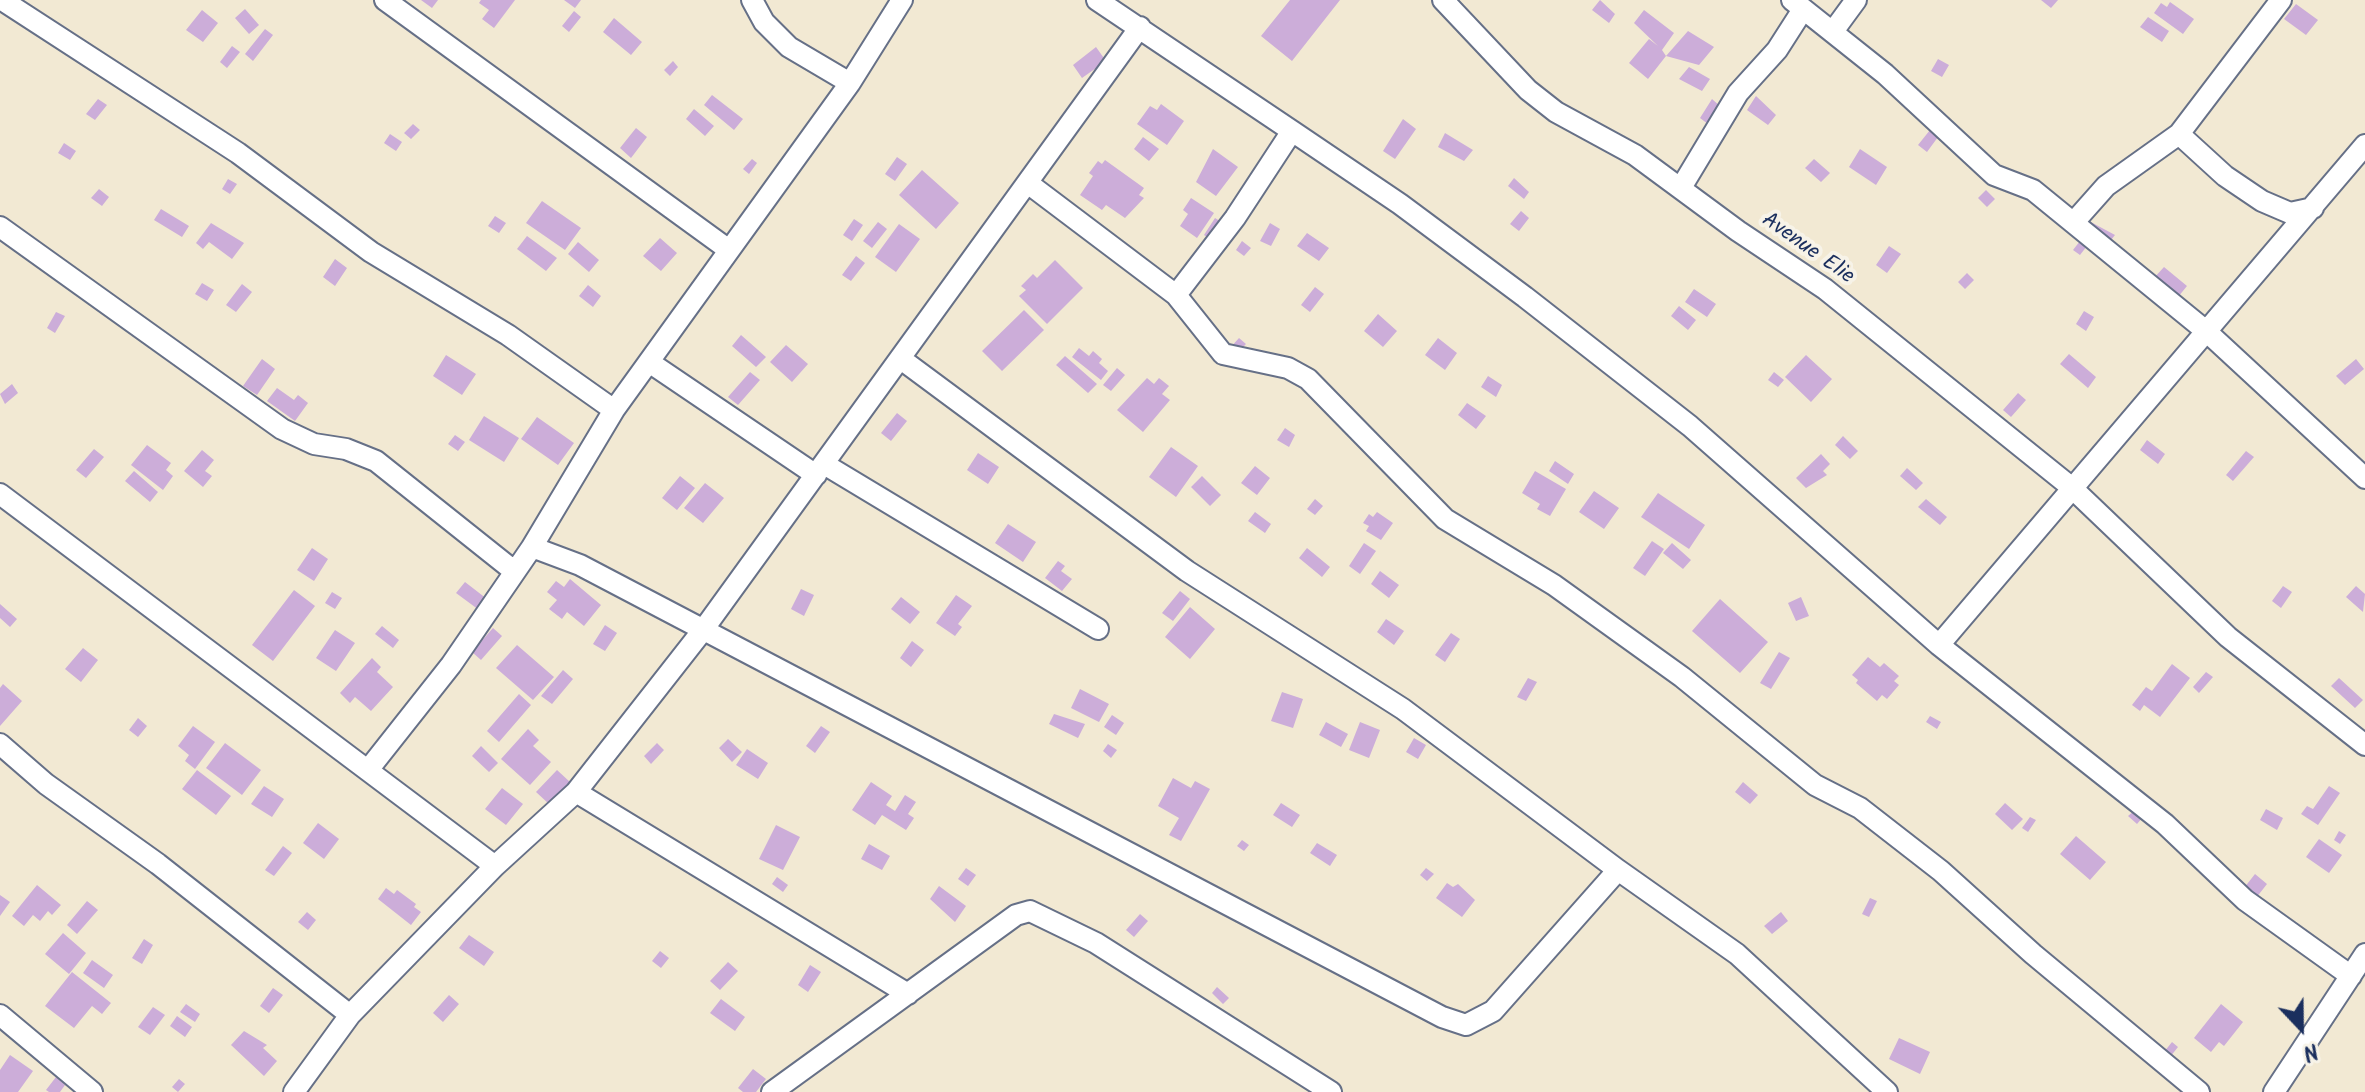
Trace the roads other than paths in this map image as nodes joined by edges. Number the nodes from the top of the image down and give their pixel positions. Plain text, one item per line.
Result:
1 (2, 0) edge
2 (385, 0) edge
3 (752, 0) edge
4 (902, 0) edge
5 (1097, 0) edge
6 (1443, 0) edge
7 (1856, 0) edge
8 (2281, 0) edge
9 (1797, 6) edge
10 (1140, 27) junction
11 (1834, 30) junction
12 (850, 83) junction
13 (1292, 131) junction
14 (2179, 134) junction
15 (2365, 145) edge
16 (1029, 184) junction
17 (1682, 186) junction
18 (2313, 208) junction
19 (2074, 222) junction
20 (0, 227) edge
21 (729, 250) junction
22 (1176, 295) junction
23 (2206, 331) junction
24 (901, 359) junction
25 (649, 362) junction
26 (614, 410) junction
27 (820, 470) junction
28 (2365, 478) edge
29 (2071, 487) junction
30 (0, 494) edge
31 (532, 547) junction
32 (514, 571) junction
33 (1098, 629) dead end
34 (703, 630) junction
35 (1939, 645) junction
36 (0, 744) edge
37 (2365, 745) edge
38 (368, 770) junction
39 (576, 792) junction
40 (495, 866) junction
41 (1618, 870) junction
42 (2365, 954) edge
43 (2351, 976) junction
44 (908, 994) junction
45 (0, 1015) edge
46 (350, 1015) junction
47 (92, 1092) edge
48 (294, 1092) edge
49 (772, 1092) edge
50 (1331, 1092) edge
51 (1887, 1092) edge
52 (2199, 1092) edge
53 (2274, 1092) edge

1 - 26 street
2 - 21 street
3 - 12 street
4 - 12 street
5 - 10 street
6 - 17 street, Avenue Elie
7 - 11 street
8 - 14 street
9 - 11 street
9 - 17 street
10 - 13 street
10 - 16 street
11 - 19 street
12 - 21 street
13 - 22 street
13 - 35 street
14 - 18 street
14 - 19 street
15 - 18 street
16 - 22 street
16 - 24 street
17 - 29 street, Avenue Elie
18 - 23 street
19 - 23 street
20 - 32 street
21 - 25 street
22 - 52 street
23 - 28 street
23 - 29 street
24 - 27 street
24 - 41 street
25 - 26 street
25 - 27 street
26 - 31 street
27 - 33 street
27 - 34 street
29 - 35 street
29 - 37 street, Avenue Elie
30 - 38 street
31 - 32 street
31 - 34 street
32 - 38 street
34 - 39 street
34 - 41 street
35 - 43 street
36 - 46 street
38 - 40 street
39 - 40 street
39 - 44 street
40 - 46 street
41 - 51 street
42 - 43 street
43 - 53 street
44 - 49 street
44 - 50 street
45 - 47 street
46 - 48 street

